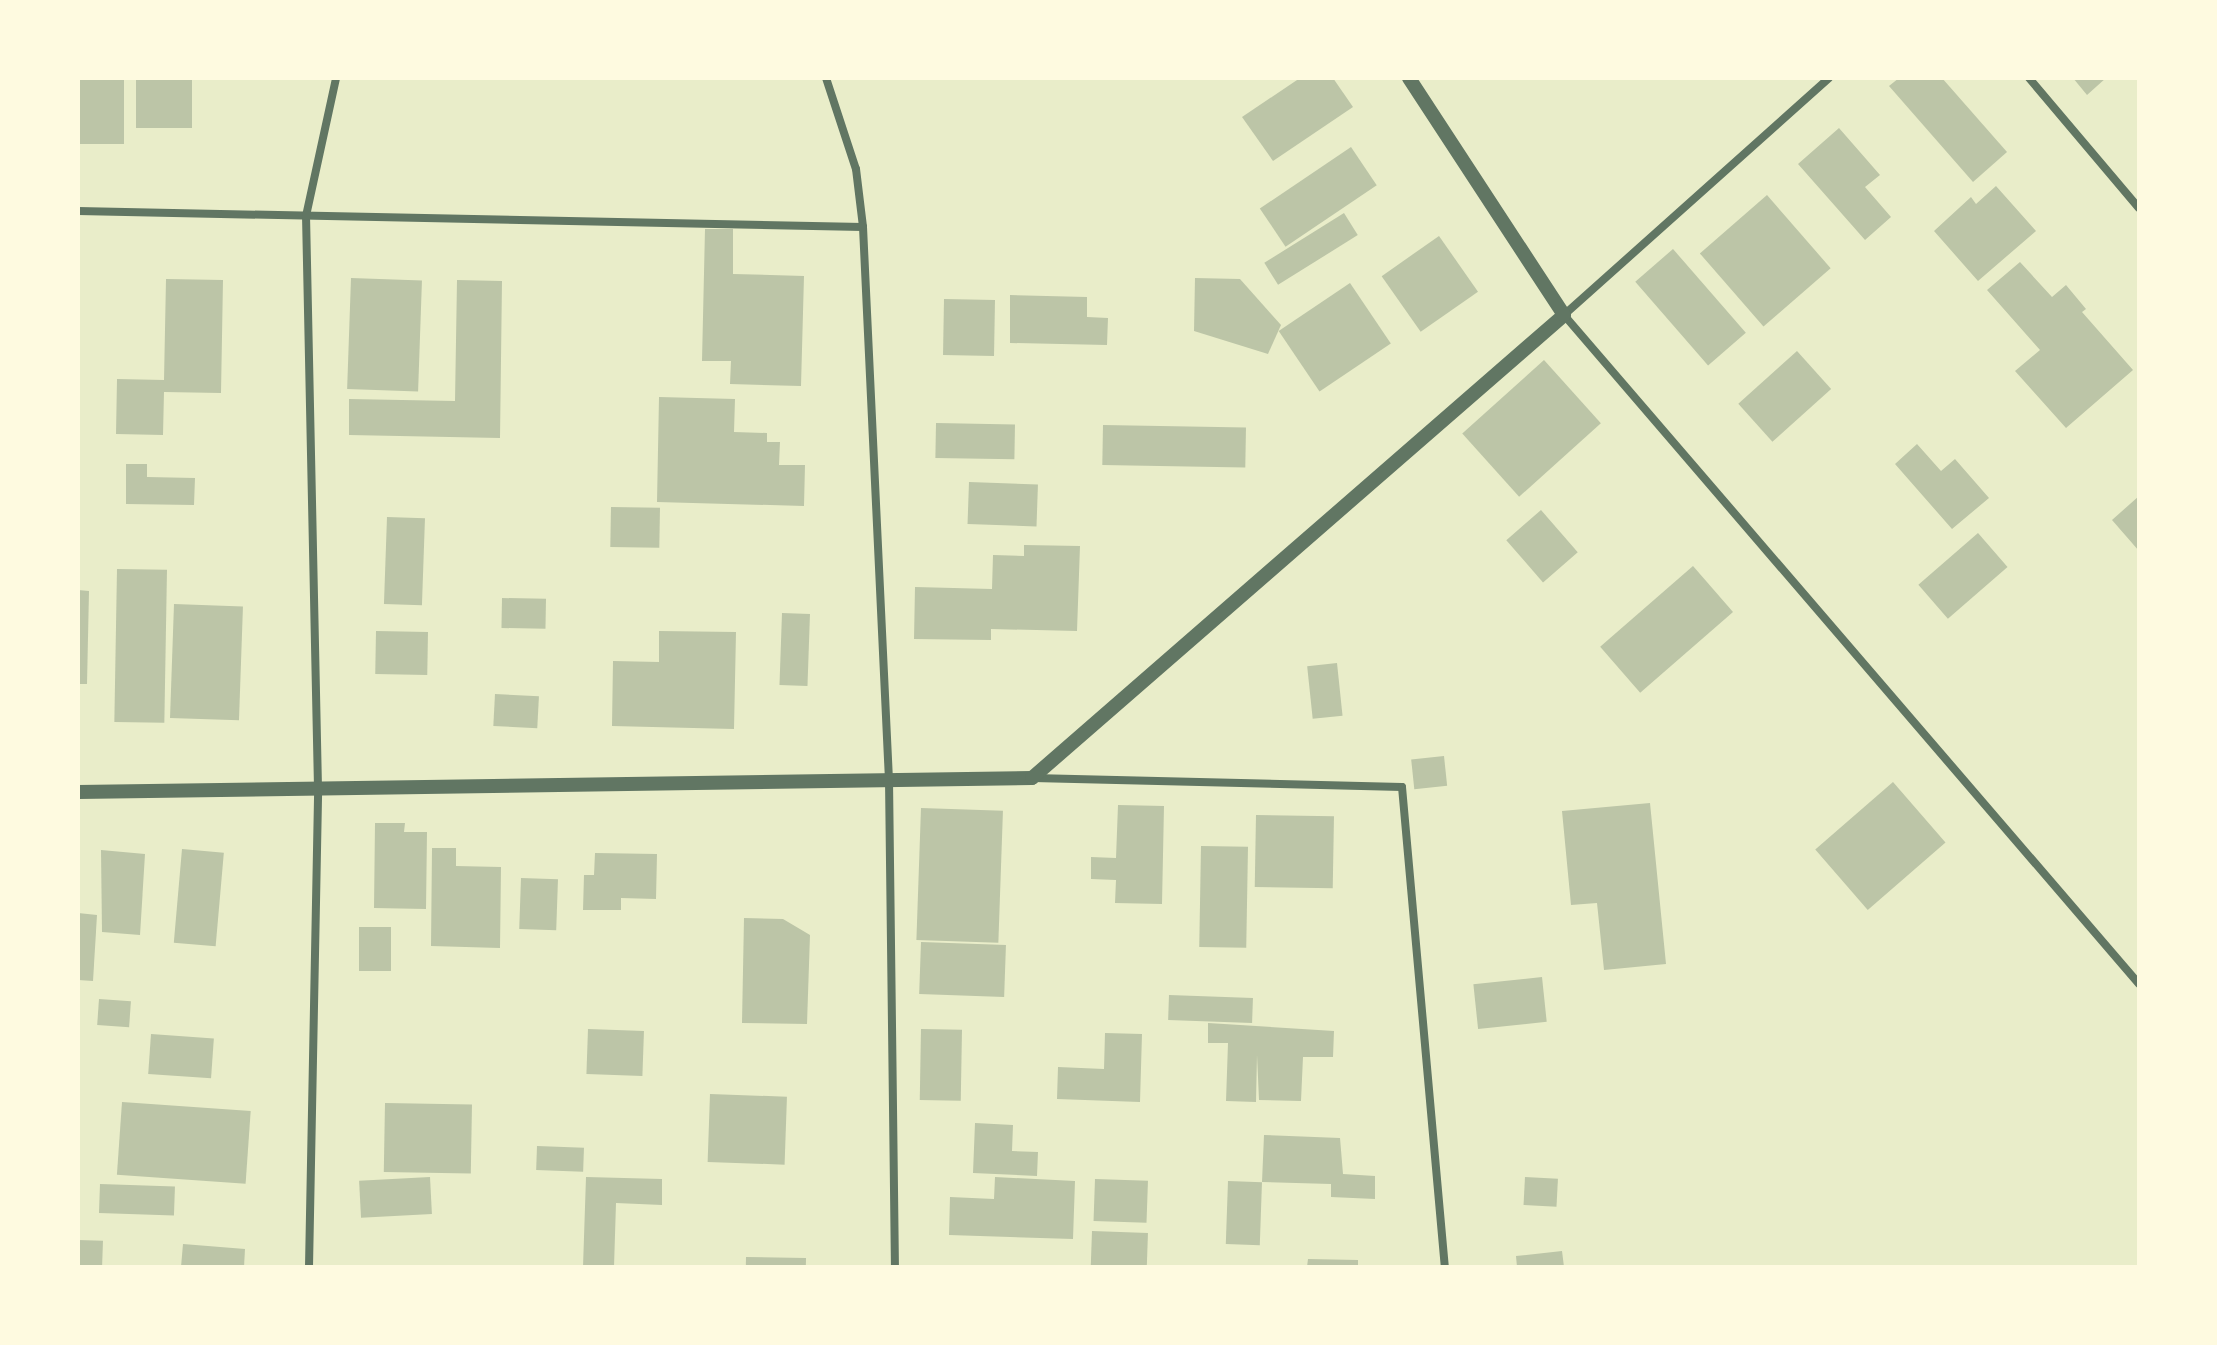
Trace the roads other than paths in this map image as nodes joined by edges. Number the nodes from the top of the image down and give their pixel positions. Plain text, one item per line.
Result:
1 (336, 78) edge
2 (826, 78) edge
3 (1409, 78) edge
4 (1829, 78) edge
5 (2029, 78) edge
6 (2139, 208) edge
7 (78, 211) edge
8 (306, 216) junction
9 (863, 227) junction
10 (1564, 315) junction
11 (1032, 778) junction
12 (889, 780) junction
13 (318, 788) junction
14 (78, 792) edge
15 (2139, 984) edge
16 (309, 1267) edge
17 (895, 1267) edge
18 (1445, 1267) edge

1 - 8 street
2 - 9 street
3 - 10 street
4 - 10 street
5 - 6 street
7 - 8 street
8 - 9 street
8 - 13 street
9 - 12 street
10 - 11 street
10 - 15 street
11 - 12 street
11 - 18 street
12 - 13 street
12 - 17 street
13 - 14 street
13 - 16 street

